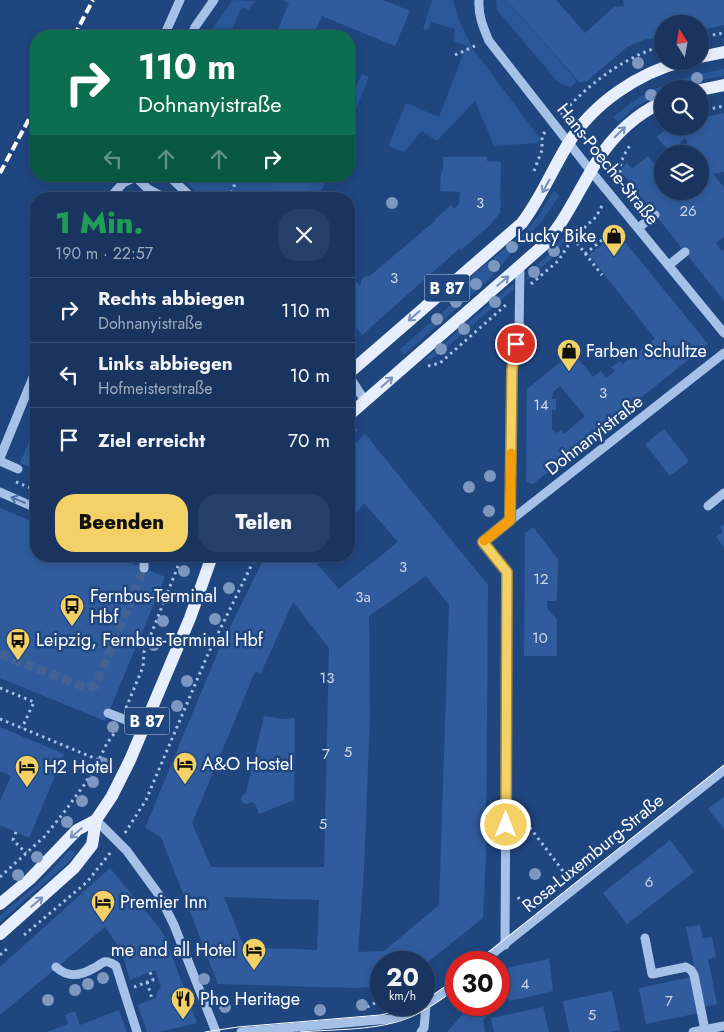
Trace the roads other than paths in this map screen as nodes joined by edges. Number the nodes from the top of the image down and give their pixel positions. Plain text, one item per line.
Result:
1 (180, 0) edge
2 (214, 0) edge
3 (472, 0) edge
4 (479, 5) edge
5 (167, 30) edge
6 (194, 30) edge
7 (724, 52) edge
8 (709, 55) edge
9 (658, 70) edge
10 (724, 85) edge
11 (709, 88) edge
12 (654, 107) edge
13 (569, 142) junction
14 (590, 170) junction
15 (125, 182) edge
16 (142, 182) edge
17 (175, 182) edge
18 (115, 192) edge
19 (154, 192) edge
20 (186, 192) edge
21 (655, 215) dead end
22 (638, 228) junction
23 (685, 252) dead end
24 (668, 265) junction
25 (520, 266) junction
26 (724, 333) edge
27 (724, 353) edge
28 (355, 369) edge
29 (355, 384) edge
30 (30, 385) edge
31 (365, 401) junction
32 (355, 410) edge
33 (0, 460) edge
34 (18, 469) dead end
35 (0, 492) edge
36 (724, 493) edge
37 (30, 505) edge
38 (708, 506) dead end
39 (510, 520) junction
40 (144, 562) edge
41 (210, 562) edge
42 (144, 568) tunnel mouth
43 (108, 713) dead end
44 (144, 727) junction
45 (724, 770) edge
46 (96, 820) junction
47 (0, 904) edge
48 (0, 934) edge
49 (645, 938) dead end
50 (505, 945) junction
51 (497, 951) edge
52 (56, 967) dead end
53 (397, 1016) edge
54 (425, 1016) edge
55 (724, 1026) edge
56 (705, 1030) junction
57 (138, 1032) edge
58 (216, 1032) edge
59 (241, 1032) edge
60 (421, 1032) edge
61 (693, 1032) edge

1 - 5 street
2 - 6 street
3 - 4 street, Hans-Poeche-Straße
4 - 13 street, Hans-Poeche-Straße
7 - 8 main road
9 - 13 main road, B 87
10 - 11 main road
14 -> 12 main road, B 87
13 - 14 street, Hans-Poeche-Straße
13 -> 28 main road, B 87
14 - 22 street, Hans-Poeche-Straße
14 - 25 main road, B 87
15 - 18 street
16 - 19 street
17 - 20 street
21 - 22 street
22 - 24 street, Hans-Poeche-Straße
23 - 24 street
24 - 26 street, Hans-Poeche-Straße
31 -> 25 main road, B 87
25 - 39 street
27 - 39 street, Dohnanyistraße
29 - 31 street
30 - 33 street
31 - 32 main road, B 87
33 - 34 street
37 -> 35 street
36 - 38 street
39 - 50 street, Dohnanyistraße
40 - 42 street
41 - 44 main road, B 87
43 - 44 street
44 - 46 main road, B 87
45 - 50 street, Rosa-Luxemburg-Straße
46 -> 47 main road, B 87
48 -> 46 main road, B 87
46 - 58 street
49 - 56 street
50 - 51 street, Rosa-Luxemburg-Straße
52 - 57 street
53 - 59 street
54 - 60 street
55 - 56 street
56 - 61 street

